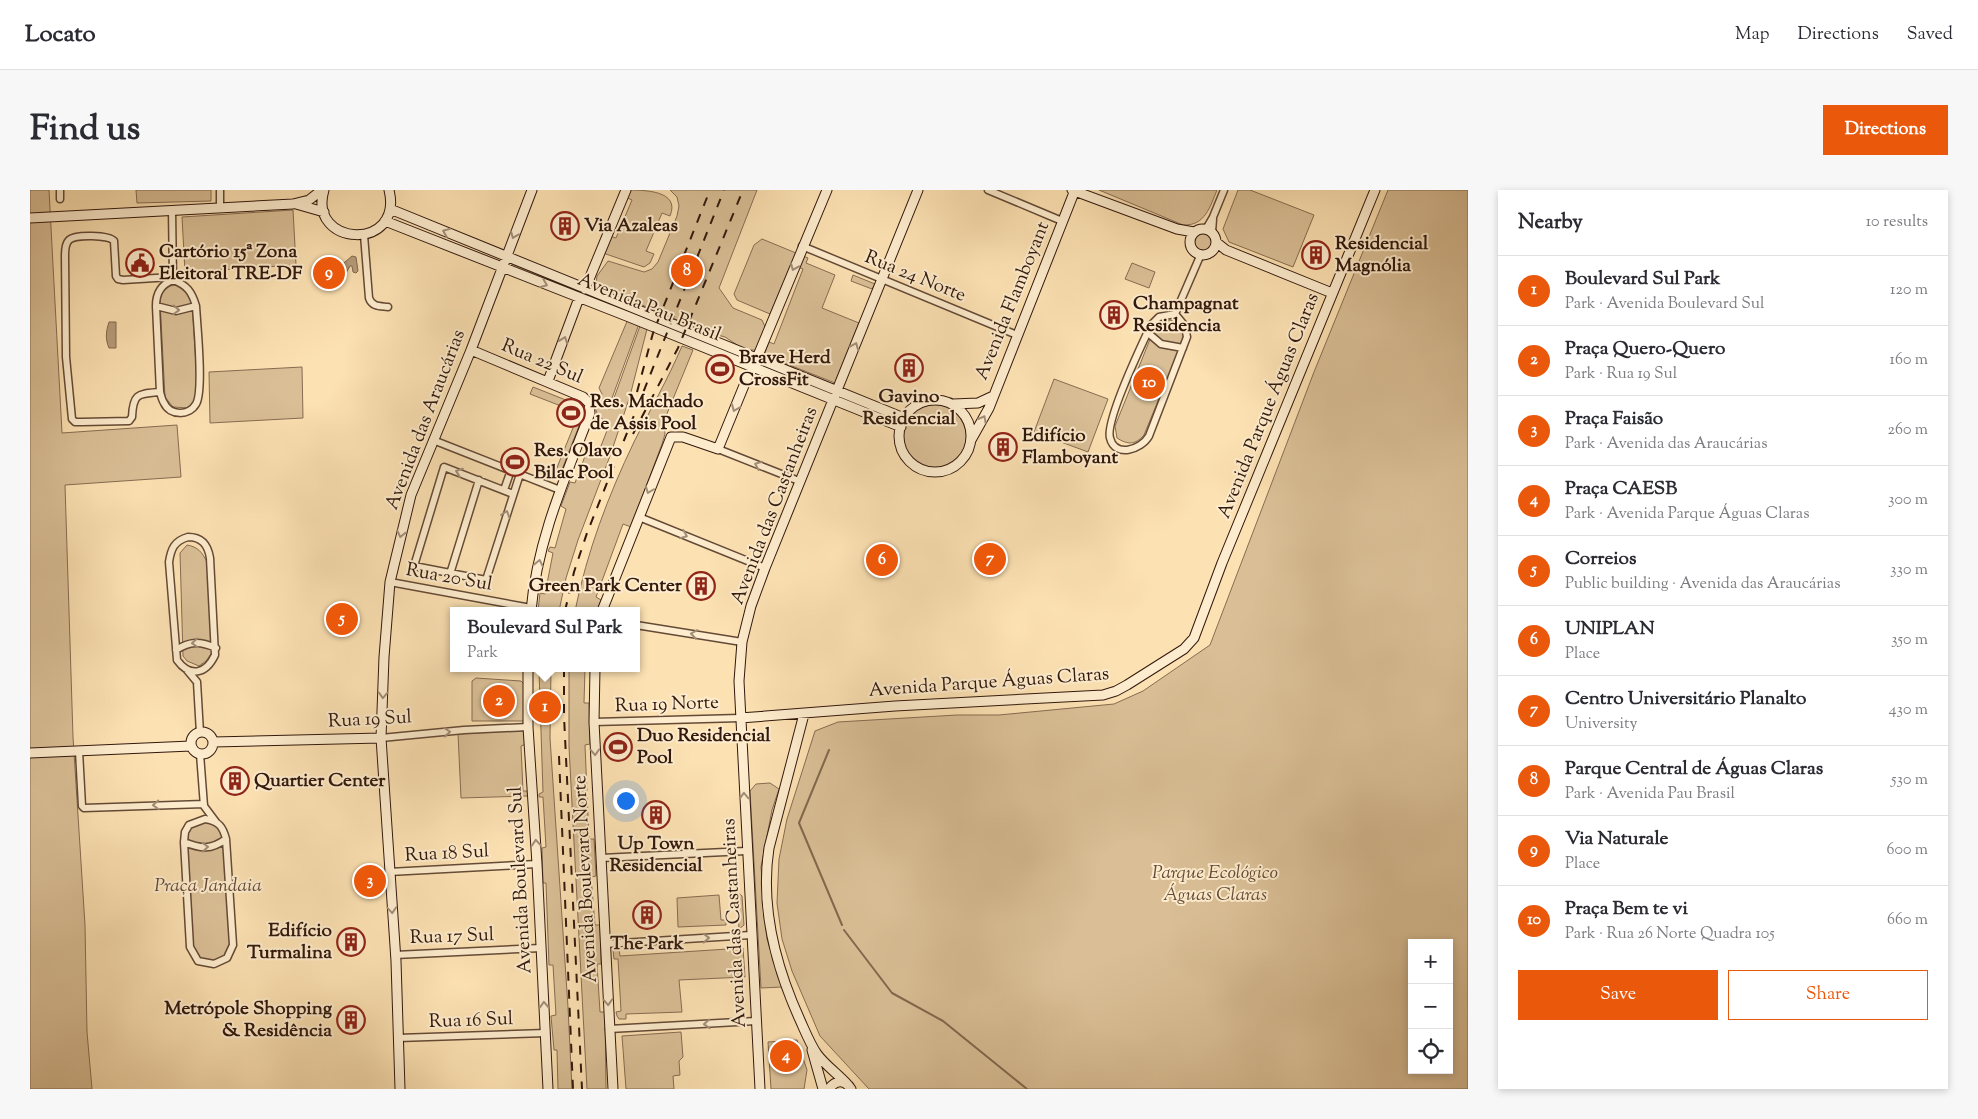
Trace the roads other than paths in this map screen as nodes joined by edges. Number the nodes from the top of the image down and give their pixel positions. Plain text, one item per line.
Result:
1 (60, 190) edge
2 (220, 190) edge
3 (323, 190) edge
4 (389, 190) edge
5 (532, 190) edge
6 (626, 190) edge
7 (826, 190) edge
8 (918, 190) edge
9 (988, 190) edge
10 (1074, 190) edge
11 (1224, 190) edge
12 (1375, 190) edge
13 (60, 199) dead end
14 (293, 204) junction
15 (220, 207) junction
16 (390, 209) junction
17 (172, 210) junction
18 (324, 212) junction
19 (30, 218) edge
20 (385, 221) junction
21 (1062, 221) junction
22 (1209, 231) junction
23 (364, 235) junction
24 (1192, 236) junction
25 (802, 246) junction
26 (1215, 246) junction
27 (1198, 254) junction
28 (506, 256) junction
29 (502, 267) junction
30 (172, 279) junction
31 (882, 280) junction
32 (585, 289) junction
33 (1332, 293) junction
34 (579, 298) junction
35 (156, 306) junction
36 (196, 306) junction
37 (388, 307) dead end
38 (1176, 314) junction
39 (1147, 332) junction
40 (1017, 335) junction
41 (1183, 348) junction
42 (471, 350) junction
43 (757, 358) junction
44 (752, 366) junction
45 (548, 381) junction
46 (160, 392) junction
47 (836, 395) junction
48 (993, 396) junction
49 (953, 404) junction
50 (902, 423) junction
51 (434, 440) junction
52 (971, 440) junction
53 (718, 449) junction
54 (511, 470) junction
55 (520, 474) junction
56 (479, 480) junction
57 (799, 481) junction
58 (504, 490) junction
59 (560, 490) junction
60 (513, 494) junction
61 (639, 517) junction
62 (764, 568) junction
63 (450, 574) junction
64 (390, 582) junction
65 (521, 607) edge
66 (531, 607) edge
67 (604, 607) edge
68 (640, 626) edge
69 (742, 642) junction
70 (216, 648) junction
71 (176, 650) junction
72 (206, 668) junction
73 (186, 670) junction
74 (528, 672) edge
75 (595, 672) edge
76 (196, 682) junction
77 (804, 714) junction
78 (740, 718) junction
79 (594, 722) junction
80 (528, 727) junction
81 (200, 733) junction
82 (381, 738) junction
83 (212, 742) junction
84 (191, 746) junction
85 (78, 751) junction
86 (30, 753) edge
87 (200, 754) junction
88 (204, 805) junction
89 (197, 821) junction
90 (216, 822) junction
91 (226, 839) junction
92 (184, 842) junction
93 (746, 852) junction
94 (601, 858) junction
95 (537, 864) junction
96 (389, 872) junction
97 (751, 935) junction
98 (605, 944) junction
99 (541, 948) junction
100 (395, 955) junction
101 (756, 1021) junction
102 (609, 1029) junction
103 (546, 1033) junction
104 (398, 1038) junction
105 (809, 1040) junction
106 (850, 1087) edge
107 (400, 1089) edge
108 (548, 1089) edge
109 (613, 1089) edge
110 (760, 1089) edge
111 (823, 1089) edge
112 (829, 1089) edge

1 - 13 street
2 - 15 street
3 - 14 street
3 - 18 street
4 - 16 street
5 -> 28 street, Avenida das Araucárias
6 - 32 street
7 - 25 street
8 - 31 street, Avenida das Castanheiras
9 - 21 street
10 - 21 street, Avenida Flamboyant
10 - 24 street
11 - 22 street
12 - 33 street, Avenida Parque Águas Claras
14 - 15 street
14 - 18 street
15 - 17 street
16 - 20 street
28 -> 16 street, Avenida Pau Brasil
17 - 19 street
17 - 30 street
18 - 23 street
20 - 23 street
20 - 29 street, Avenida Pau Brasil
21 - 40 street, Avenida Flamboyant
22 - 24 street
22 - 26 street
23 - 37 street
24 - 27 street
25 - 31 street, Rua 24 Norte
25 -> 43 street
26 - 27 street
26 - 33 street
27 - 38 street
28 - 29 street, Avenida das Araucárias
28 - 32 street, Avenida Pau Brasil
29 -> 34 street, Avenida Pau Brasil
29 - 42 street, Avenida das Araucárias
30 - 35 street
30 - 36 street
30 - 46 street
31 - 40 street, Rua 24 Norte
47 -> 31 street, Avenida das Castanheiras
32 - 43 street, Avenida Pau Brasil
33 - 77 street, Avenida Parque Águas Claras
34 - 44 street, Avenida Pau Brasil
45 -> 34 street
35 -> 36 street
35 - 46 street
36 - 46 street
38 - 39 street
38 - 41 street
39 - 41 street
39 - 41 street
40 - 48 street, Avenida Flamboyant
42 - 45 street, Rua 22 Sul
42 - 51 street, Avenida das Araucárias
43 - 47 street, Avenida Pau Brasil
44 - 47 street, Avenida Pau Brasil
44 -> 53 street
45 - 59 street, Rua 22 Sul
47 - 50 street, Avenida Pau Brasil
47 - 57 street, Avenida das Castanheiras
48 - 49 street, Avenida Flamboyant
52 -> 48 street, Avenida Flamboyant
49 - 50 street
49 - 52 street
50 - 52 street
51 - 54 street
51 -> 64 street, Avenida das Araucárias
57 -> 53 street
53 -> 61 street
54 - 55 street
54 - 58 street
55 - 59 street
55 - 60 street
56 - 58 street
56 - 63 street
56 -> 63 street
57 - 62 street, Avenida das Castanheiras
58 - 60 street
66 -> 59 street
63 -> 60 street
61 -> 62 street
61 - 67 street
62 - 69 street, Avenida das Castanheiras
64 - 65 street, Rua 20 Sul
64 -> 82 street, Avenida das Araucárias
69 -> 68 street
69 - 78 street, Avenida das Castanheiras
70 -> 71 street
70 - 71 street
70 - 72 street
71 - 73 street
72 - 73 street
72 - 76 street
73 - 76 street
74 - 80 street, Avenida Boulevard Sul
75 - 79 street, Avenida Boulevard Norte
76 - 81 street
77 - 78 street, Avenida Parque Águas Claras
77 - 105 street
78 - 79 street, Rua 19 Norte
93 -> 78 street, Avenida das Castanheiras
79 -> 94 street, Avenida Boulevard Norte
82 -> 80 street, Rua 19 Sul
95 -> 80 street, Avenida Boulevard Sul
81 - 83 street
81 - 84 street
82 - 83 street, Rua 19 Sul
82 - 96 street, Avenida das Araucárias
83 - 87 street
84 - 85 street
84 - 87 street
85 - 86 street
88 -> 85 street
87 - 88 street
88 - 89 street
88 - 90 street
89 - 90 street
89 - 92 street
90 - 91 street
92 -> 91 street
91 - 92 street
93 - 94 street
93 - 97 street, Avenida das Castanheiras
94 - 98 street, Avenida Boulevard Norte
95 - 96 street, Rua 18 Sul
95 - 99 street, Avenida Boulevard Sul
96 -> 100 street, Avenida das Araucárias
98 -> 97 street
97 - 101 street, Avenida das Castanheiras
98 -> 102 street, Avenida Boulevard Norte
99 - 100 street, Rua 17 Sul
103 -> 99 street, Avenida Boulevard Sul
100 - 104 street, Avenida das Araucárias
101 -> 102 street
101 - 110 street, Avenida das Castanheiras
102 - 109 street, Avenida Boulevard Norte
103 - 104 street, Rua 16 Sul
103 - 108 street, Avenida Boulevard Sul
104 - 107 street, Avenida das Araucárias
105 - 106 street
105 - 111 street
106 - 112 street

